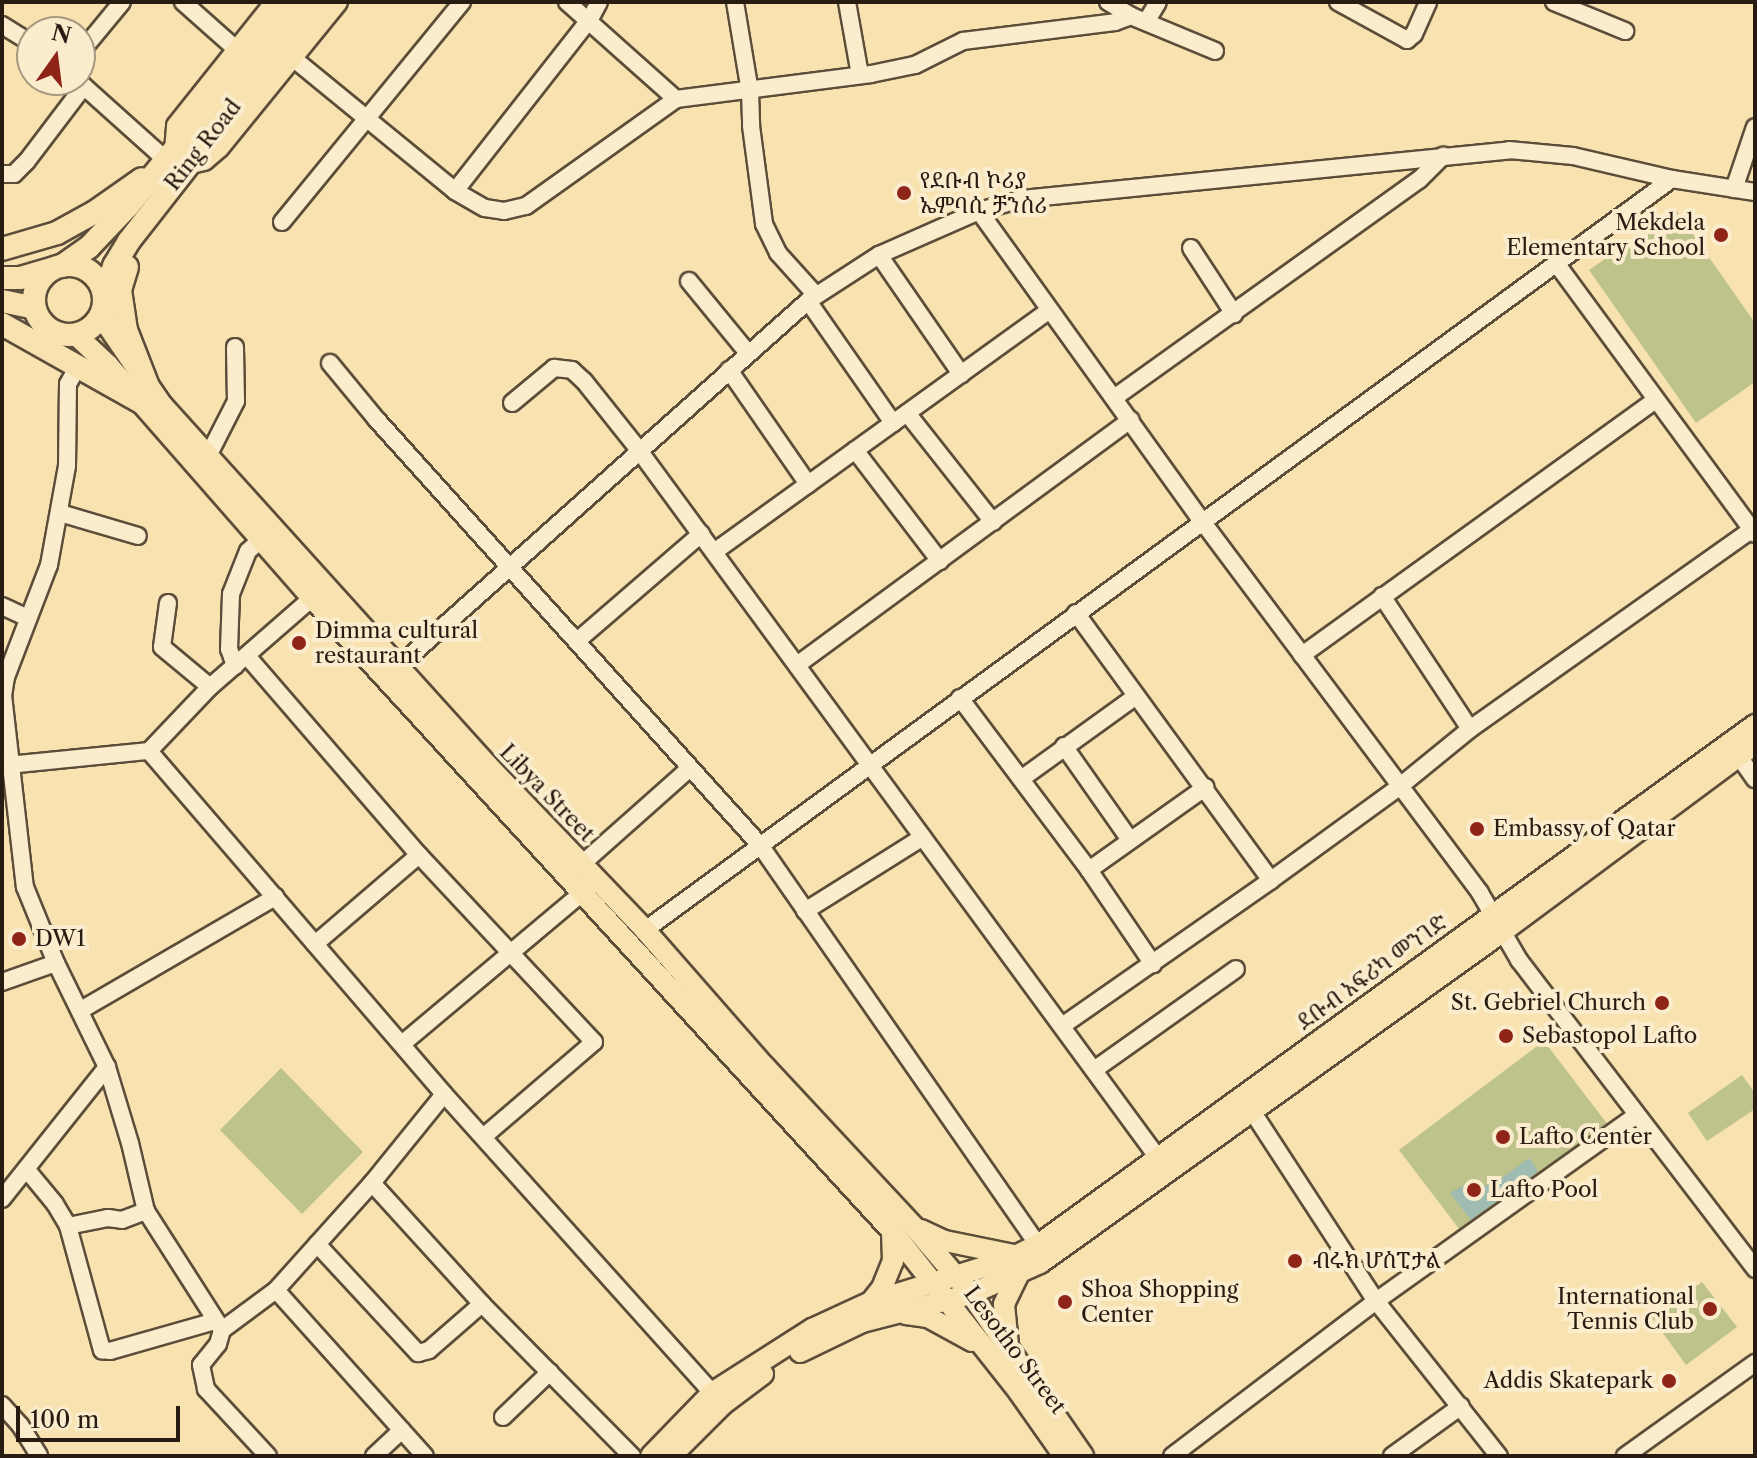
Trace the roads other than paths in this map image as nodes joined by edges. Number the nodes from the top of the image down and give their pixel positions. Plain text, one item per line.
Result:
1 (122, 2) edge
2 (183, 2) edge
3 (276, 2) edge
4 (296, 2) edge
5 (316, 2) edge
6 (337, 2) edge
7 (462, 2) edge
8 (567, 2) edge
9 (599, 2) edge
10 (735, 2) edge
11 (847, 2) edge
12 (1108, 2) edge
13 (1158, 2) edge
14 (1338, 2) edge
15 (1428, 2) edge
16 (1554, 2) edge
17 (590, 19) junction
18 (1139, 19) junction
19 (1625, 31) dead end
20 (96, 34) edge
21 (236, 49) junction
22 (1215, 51) dead end
23 (294, 59) junction
24 (860, 75) junction
25 (750, 92) junction
26 (71, 96) edge
27 (95, 96) edge
28 (676, 99) junction
29 (369, 119) junction
30 (1755, 127) edge
31 (1443, 156) junction
32 (172, 161) junction
33 (2, 174) edge
34 (1672, 179) junction
35 (1734, 189) junction
36 (455, 191) junction
37 (1755, 192) edge
38 (152, 211) junction
39 (979, 211) junction
40 (282, 222) dead end
41 (1191, 248) dead end
42 (2, 249) edge
43 (879, 255) junction
44 (1556, 263) junction
45 (57, 267) junction
46 (2, 278) edge
47 (689, 281) dead end
48 (812, 298) junction
49 (2, 301) edge
50 (102, 306) junction
51 (34, 308) junction
52 (1049, 310) junction
53 (1234, 314) junction
54 (2, 324) edge
55 (76, 335) junction
56 (235, 347) dead end
57 (748, 353) junction
58 (330, 363) dead end
59 (78, 366) junction
60 (729, 370) junction
61 (961, 374) junction
62 (144, 393) junction
63 (1114, 398) junction
64 (1656, 400) junction
65 (512, 403) dead end
66 (907, 413) junction
67 (1131, 420) junction
68 (893, 423) junction
69 (638, 449) junction
70 (855, 450) junction
71 (208, 456) junction
72 (808, 484) junction
73 (60, 513) junction
74 (1202, 521) junction
75 (993, 522) junction
76 (1753, 531) edge
77 (701, 534) junction
78 (138, 536) dead end
79 (263, 538) junction
80 (714, 552) junction
81 (940, 561) junction
82 (511, 568) junction
83 (318, 592) junction
84 (1382, 596) junction
85 (168, 603) dead end
86 (2, 606) edge
87 (1076, 613) junction
88 (28, 618) junction
89 (577, 641) junction
90 (1302, 655) junction
91 (241, 661) junction
92 (797, 665) junction
93 (399, 666) junction
94 (210, 687) junction
95 (1136, 696) junction
96 (960, 698) junction
97 (1755, 725) edge
98 (1470, 729) junction
99 (1064, 746) junction
100 (1741, 748) edge
101 (149, 751) junction
102 (870, 764) junction
103 (690, 768) junction
104 (7, 774) edge
105 (1021, 779) junction
106 (1755, 779) edge
107 (1206, 787) junction
108 (1399, 787) junction
109 (923, 837) junction
110 (1130, 840) junction
111 (760, 845) junction
112 (419, 855) junction
113 (582, 864) junction
114 (1089, 870) junction
115 (1271, 880) junction
116 (589, 886) junction
117 (275, 897) junction
118 (805, 911) junction
119 (1497, 923) junction
120 (645, 930) junction
121 (315, 944) junction
122 (509, 953) junction
123 (56, 963) junction
124 (1153, 964) junction
125 (1236, 969) dead end
126 (2, 982) edge
127 (81, 1010) junction
128 (1062, 1026) junction
129 (402, 1044) junction
130 (107, 1067) junction
131 (1094, 1070) junction
132 (444, 1094) junction
133 (1252, 1111) junction
134 (1637, 1115) junction
135 (483, 1137) junction
136 (1164, 1165) junction
137 (27, 1170) junction
138 (372, 1183) junction
139 (2, 1199) edge
140 (146, 1211) junction
141 (68, 1226) junction
142 (914, 1227) junction
143 (892, 1231) junction
144 (317, 1244) junction
145 (1038, 1245) junction
146 (1018, 1264) junction
147 (1755, 1269) edge
148 (955, 1276) junction
149 (931, 1278) junction
150 (276, 1290) junction
151 (971, 1294) junction
152 (948, 1301) junction
153 (1376, 1301) junction
154 (871, 1302) junction
155 (482, 1304) junction
156 (898, 1313) junction
157 (219, 1326) junction
158 (984, 1350) junction
159 (1011, 1355) junction
160 (1755, 1363) edge
161 (550, 1372) junction
162 (712, 1393) junction
163 (2, 1405) edge
164 (1461, 1406) junction
165 (503, 1417) dead end
166 (402, 1430) junction
167 (1065, 1451) edge
168 (39, 1455) edge
169 (268, 1456) edge
170 (374, 1456) edge
171 (425, 1456) edge
172 (632, 1456) edge
173 (651, 1456) edge
174 (671, 1456) edge
175 (1172, 1456) edge
176 (1392, 1456) edge
177 (1499, 1456) edge
178 (1625, 1456) edge

1 - 20 street
2 - 21 street
3 - 21 main road
4 - 32 highway, Ring Road
5 - 32 highway, Ring Road
6 - 23 main road
7 - 29 street
8 - 17 street
9 - 17 street
10 - 25 street
11 - 24 street
12 - 18 street
13 - 18 street
14 - 15 street
16 - 19 street
17 - 28 street
17 - 36 street
18 - 22 street
18 - 24 street
21 - 32 main road
23 - 29 street
23 - 32 main road
24 - 25 street
25 - 28 street
25 - 48 street
26 - 33 street
27 - 32 street
28 - 36 street
29 - 36 street
29 - 40 street
30 - 35 street
31 - 34 street
31 - 39 street
31 - 53 street
32 - 38 highway, Ring Road
32 - 42 highway
32 - 45 highway, Ring Road
34 - 35 street
34 - 44 street
35 - 37 street
38 - 50 highway, Ring Road
38 - 62 highway
39 - 43 street
39 - 52 street
41 - 53 street
43 - 48 street
43 - 61 street
44 - 64 street
44 - 74 street
45 - 46 highway, Ring Road
45 - 50 highway
45 - 51 highway
47 - 57 street
48 - 57 street
48 - 68 street
49 - 51 highway
50 - 55 highway
50 - 62 main road, Libya Street
51 - 55 highway
52 - 61 street
52 - 63 street
53 - 63 street
54 - 59 highway
55 - 62 main road, Libya Street
56 - 71 street
57 - 60 street
58 - 82 street
59 - 62 highway
59 - 73 street
60 - 69 street
60 - 72 street
61 - 66 street
62 - 71 main road, Libya Street
62 - 79 main road, Libya Street
63 - 67 street
64 - 76 street
64 - 84 street
65 - 69 street
66 - 68 street
66 - 75 street
67 - 74 street
67 - 75 street
68 - 70 street
69 - 77 street
69 - 82 street
70 - 72 street
70 - 81 street
71 - 83 main road, Libya Street
72 - 80 street
73 - 78 street
73 - 88 street
74 - 87 street
74 - 90 street
75 - 81 street
76 - 98 street
77 - 80 street
77 - 89 street
79 - 83 main road, Libya Street
79 - 91 street
80 - 92 street
81 - 92 street
82 - 89 street
82 - 93 street
83 - 91 street
83 - 93 main road, Libya Street
83 - 116 main road, Libya Street
84 - 90 street
84 - 98 street
85 - 94 street
86 - 88 street
87 - 95 street
87 - 96 street
88 - 104 street
89 - 103 street
90 - 108 street
91 - 94 street
91 - 112 street
92 - 102 street
93 - 113 main road, Libya Street
94 - 101 street
95 - 99 street
95 - 107 street
96 - 102 street
96 - 105 street
97 - 100 main road, ደቡብ አፍሪካ መንገድ
98 - 108 street
99 - 105 street
99 - 110 street
100 - 106 street
100 - 119 main road, ደቡብ አፍሪካ መንገድ
101 - 104 street
101 - 117 street
102 - 109 street
102 - 111 street
103 - 111 street
103 - 113 street
104 - 123 street
105 - 114 street
107 - 110 street
107 - 115 street
108 - 115 street
108 - 119 street
109 - 118 street
109 - 128 street
110 - 114 street
111 - 118 street
111 - 120 street
112 - 121 street
112 - 122 street
113 - 116 main road, Libya Street
114 - 124 street
115 - 124 street
116 - 120 main road, Libya Street
116 - 122 street
116 - 143 main road, Libya Street
117 - 121 street
117 - 127 street
118 - 145 street
119 - 133 main road, ደቡብ አፍሪካ መንገድ
119 - 134 street
119 - 136 main road, ደቡብ አፍሪካ መንገድ
120 - 142 main road, Libya Street
121 - 129 street
122 - 129 street
122 - 135 street
123 - 126 street
123 - 127 street
124 - 128 street
125 - 131 street
127 - 130 street
128 - 131 street
129 - 132 street
130 - 137 street
130 - 140 street
131 - 136 street
132 - 135 street
132 - 138 street
133 - 136 main road, ደቡብ አፍሪካ መንገድ
133 - 153 street
134 - 147 street
134 - 153 street
135 - 162 street
136 - 145 main road, ደቡብ አፍሪካ መንገድ
136 - 146 main road, ደቡብ አፍሪካ መንገድ
137 - 139 street
137 - 141 street
138 - 144 street
138 - 155 street
140 - 141 street
140 - 157 street
141 - 157 street
142 - 146 main road
142 - 148 main road, Libya Street
143 - 149 main road, Libya Street
143 - 154 main road
144 - 150 street
144 - 155 street
145 - 146 main road, ደቡብ አፍሪካ መንገድ
146 - 148 main road
146 - 151 main road
146 - 159 main road
148 - 149 main road
148 - 151 main road, Libya Street
149 - 152 main road, Lesotho Street
149 - 154 main road
150 - 157 street
150 - 166 street
151 - 152 main road
151 - 159 main road, Lesotho Street
152 - 156 main road
152 - 158 main road, Lesotho Street
153 - 164 street
153 - 175 street
154 - 162 main road
155 - 161 street
156 - 158 main road
156 - 174 main road
157 - 169 street
158 - 167 main road, Lesotho Street
159 - 167 main road, Lesotho Street
160 - 178 street
161 - 165 street
161 - 172 street
162 - 173 main road
163 - 168 street
164 - 176 street
164 - 177 street
166 - 170 street
166 - 171 street

